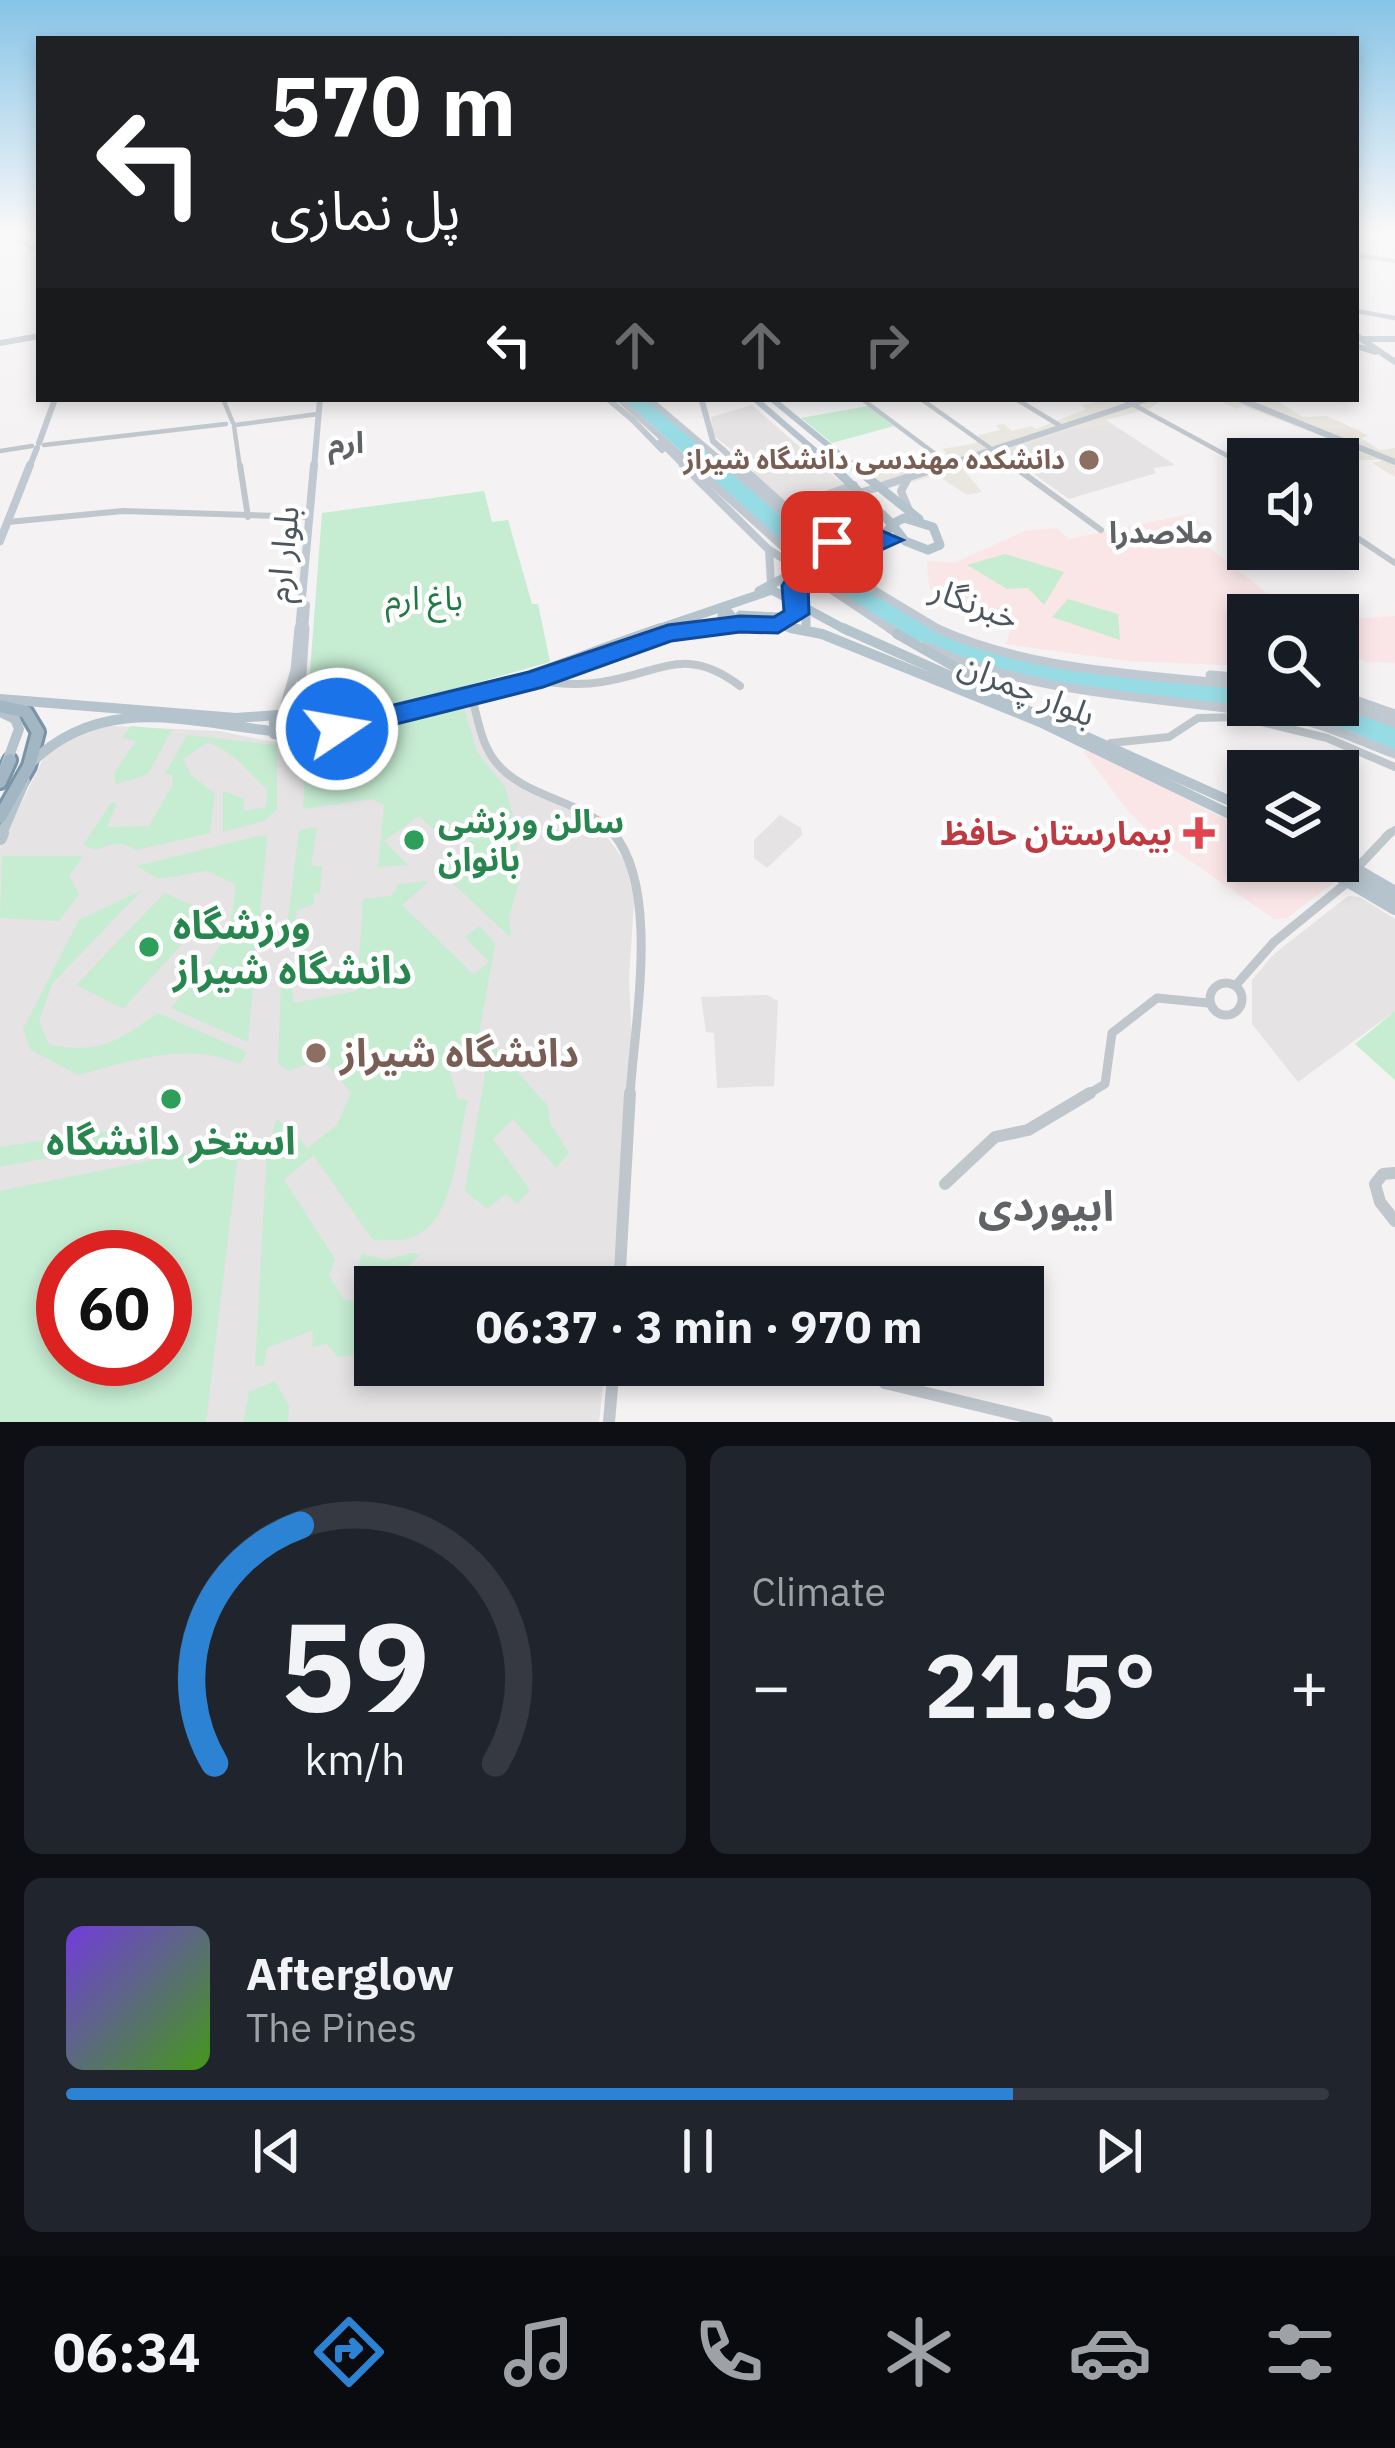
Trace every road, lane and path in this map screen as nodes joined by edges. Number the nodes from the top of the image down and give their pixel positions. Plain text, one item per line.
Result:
1 (1359, 312) edge
2 (1395, 318) edge
3 (36, 337) edge
4 (1359, 340) edge
5 (1359, 340) edge
6 (1395, 340) edge
7 (0, 343) edge
8 (1378, 349) junction
9 (1395, 364) edge
10 (54, 402) edge
11 (224, 402) edge
12 (322, 402) edge
13 (323, 402) edge
14 (612, 402) edge
15 (622, 402) edge
16 (652, 402) edge
17 (652, 402) edge
18 (704, 402) edge
19 (758, 402) edge
20 (775, 402) edge
21 (866, 402) edge
22 (924, 402) edge
23 (1021, 402) edge
24 (1127, 402) edge
25 (1127, 402) edge
26 (1132, 402) edge
27 (1246, 402) edge
28 (318, 414) junction
29 (633, 420) junction
30 (230, 425) junction
31 (1059, 425) junction
32 (689, 429) junction
33 (708, 432) junction
34 (1030, 436) junction
35 (656, 439) junction
36 (38, 446) junction
37 (992, 449) junction
38 (0, 452) edge
39 (1227, 455) edge
40 (673, 457) junction
41 (946, 462) junction
42 (1395, 462) edge
43 (696, 469) junction
44 (904, 478) junction
45 (865, 479) junction
46 (856, 487) junction
47 (876, 488) junction
48 (790, 508) junction
49 (909, 510) junction
50 (248, 517) junction
51 (309, 517) junction
52 (803, 520) junction
53 (919, 520) junction
54 (8, 521) junction
55 (892, 525) junction
56 (1101, 530) dead end
57 (814, 532) junction
58 (1359, 539) edge
59 (886, 540) junction
60 (0, 541) edge
61 (904, 541) junction
62 (859, 548) junction
63 (770, 550) junction
64 (847, 556) junction
65 (1395, 563) edge
66 (804, 572) junction
67 (786, 575) junction
68 (770, 583) junction
69 (794, 586) junction
70 (756, 592) junction
71 (798, 602) junction
72 (727, 617) junction
73 (797, 622) junction
74 (897, 634) junction
75 (631, 641) junction
76 (1191, 675) junction
77 (936, 676) junction
78 (1227, 678) edge
79 (534, 680) junction
80 (740, 686) dead end
81 (472, 698) junction
82 (1359, 701) edge
83 (1014, 703) junction
84 (1359, 703) edge
85 (0, 706) edge
86 (310, 712) junction
87 (281, 713) junction
88 (1395, 716) edge
89 (272, 731) junction
90 (304, 733) junction
91 (1111, 743) junction
92 (10, 760) joint
93 (1395, 761) edge
94 (29, 766) junction
95 (0, 779) edge
96 (1227, 799) edge
97 (1227, 812) edge
98 (0, 817) edge
99 (1395, 830) edge
100 (0, 838) edge
101 (1359, 867) edge
102 (1359, 878) edge
103 (1359, 881) edge
104 (1346, 882) edge
105 (1395, 893) edge
106 (1395, 908) edge
107 (1236, 985) junction
108 (1208, 1003) junction
109 (1395, 1173) edge
110 (945, 1184) dead end
111 (1395, 1221) edge
112 (621, 1266) edge
113 (613, 1386) edge
114 (901, 1386) edge
115 (610, 1422) edge
116 (1047, 1422) edge

1 - 2 street
3 - 7 main road
4 - 8 main road
5 - 8 main road
6 - 8 main road
8 - 9 main road
10 - 36 main road
11 - 30 street
12 - 28 main road, بلوار ارم
13 - 86 main road, بلوار ارم
14 - 29 main road
15 - 43 main road
16 - 32 main road
17 - 76 main road
18 - 33 main road, خبرنگار
19 - 46 main road
20 - 45 main road
21 - 41 street
22 - 37 street
23 - 31 street
24 - 31 main road
25 - 34 main road
26 - 39 street
27 - 42 main road
28 - 30 street
28 - 51 main road, بلوار ارم
29 - 35 main road
29 - 40 main road
30 - 36 street
30 - 50 street
31 - 34 main road
32 - 33 main road
32 - 33 main road
33 - 48 main road, خبرنگار
33 - 57 main road
34 - 37 main road
35 - 40 main road
35 - 43 main road
36 - 38 street
36 - 54 main road
37 - 41 main road
37 - 44 main road
37 - 56 street
40 - 63 main road
41 - 44 main road
43 - 74 main road
44 - 47 main road
44 - 49 main road
45 - 46 main road
45 - 47 main road
46 - 47 main road
46 - 48 main road
46 - 55 main road
47 - 49 main road
48 - 52 main road, خبرنگار
49 - 53 main road
50 - 51 street
50 - 54 street
51 - 87 main road, بلوار ارم
52 - 57 main road, خبرنگار
52 - 62 main road
53 - 55 main road
53 - 61 main road
54 - 60 main road
55 - 59 main road
55 - 61 main road
57 - 76 main road, خبرنگار
58 - 65 street
59 - 61 main road
59 - 62 main road
59 - 64 main road
62 - 64 main road
63 - 66 main road
63 - 67 main road
63 - 68 main road
64 - 66 main road, bridge
66 - 67 main road
66 - 69 main road
67 - 68 main road
67 - 69 main road
68 - 70 main road
69 - 71 main road
70 - 71 main road
70 - 72 main road
71 - 73 main road
71 - 73 main road
72 - 73 main road
72 - 75 main road
73 - 77 main road
74 - 83 main road
74 - 93 main road
75 - 79 main road
75 - 86 main road
76 - 78 main road
77 - 83 main road, بلوار چمران
77 - 97 main road, بلوار چمران
79 - 80 street
79 - 81 main road
81 - 90 main road
81 - 112 street
82 - 88 main road
83 - 91 main road, بلوار چمران
84 - 88 main road
85 - 87 main road
85 - 92 main road
85 - 94 highway
86 - 87 main road
86 - 90 main road
87 - 89 main road
89 - 90 main road
89 - 94 main road
91 - 93 street
91 - 96 main road, بلوار چمران
92 - 95 highway
94 - 98 highway
94 - 100 main road
99 - 101 street
102 - 105 main road
103 - 106 main road
104 - 107 street
107 - 108 street
107 - 108 street
108 - 110 street
109 - 111 street
113 - 115 street
114 - 116 street

